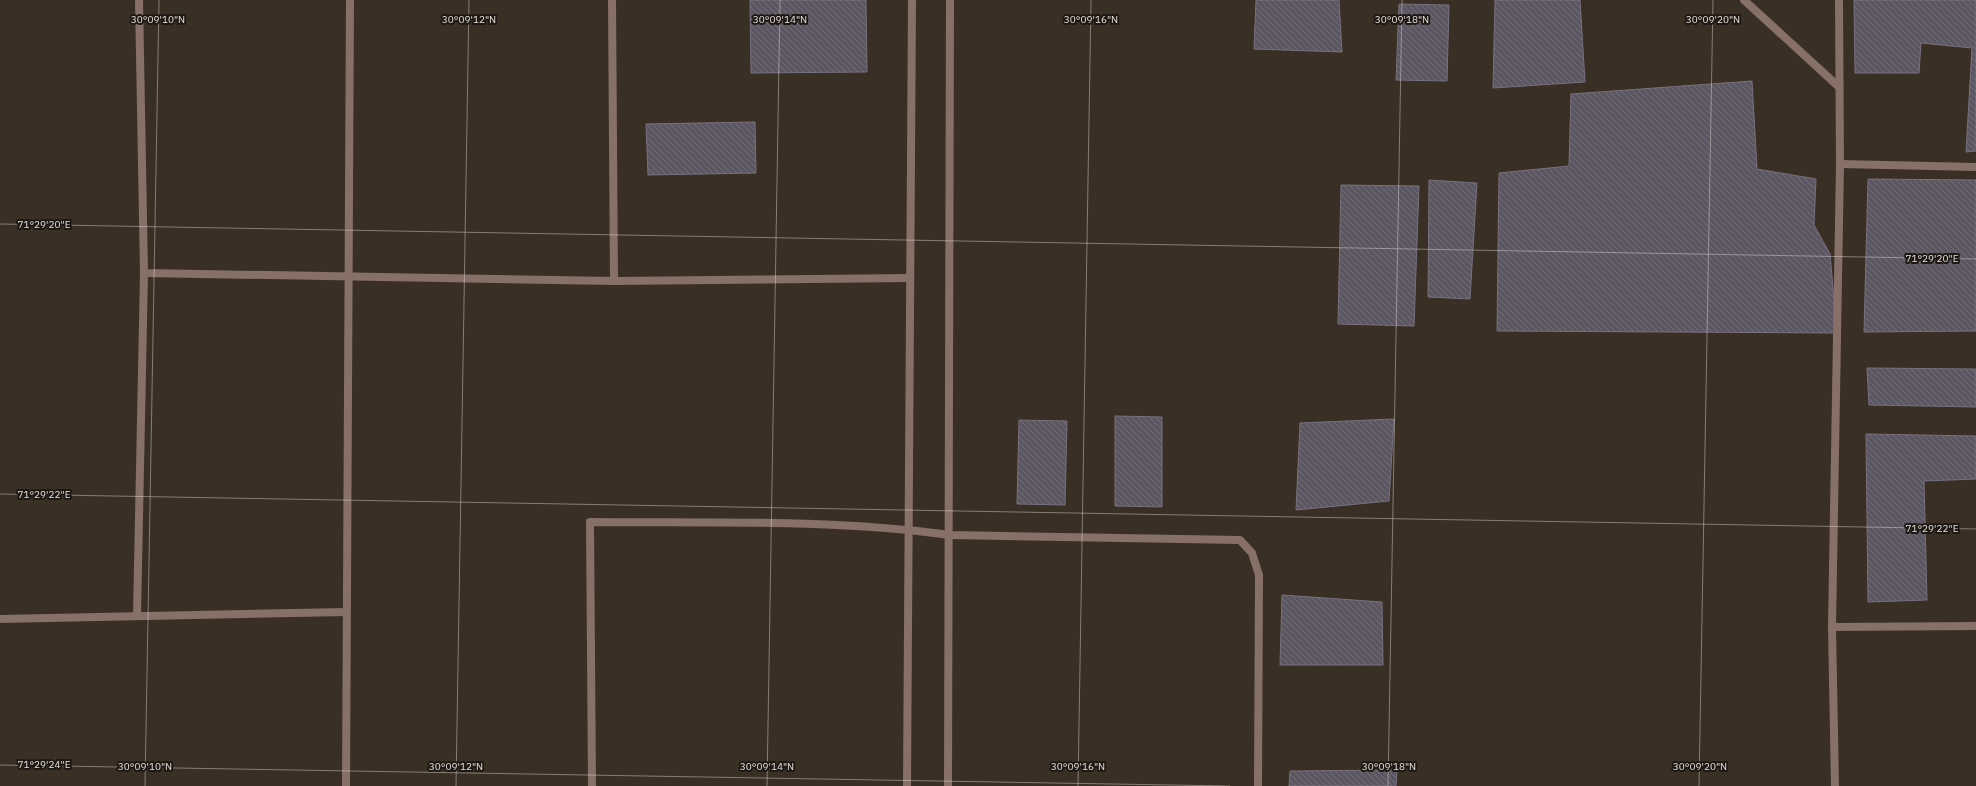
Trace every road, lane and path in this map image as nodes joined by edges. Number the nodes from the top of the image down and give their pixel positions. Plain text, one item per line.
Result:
1 (140, 0) edge
2 (350, 0) edge
3 (612, 0) edge
4 (912, 0) edge
5 (950, 0) edge
6 (1744, 0) edge
7 (1839, 0) edge
8 (1839, 87) junction
9 (1840, 164) junction
10 (1976, 167) edge
11 (144, 273) junction
12 (349, 278) junction
13 (910, 278) junction
14 (614, 281) junction
15 (908, 529) junction
16 (950, 535) junction
17 (346, 612) junction
18 (137, 615) junction
19 (0, 619) edge
20 (1976, 626) edge
21 (1832, 627) junction
22 (346, 786) edge
23 (592, 786) edge
24 (907, 786) edge
25 (948, 786) edge
26 (1258, 786) edge
27 (1835, 786) edge

1 - 11 street
2 - 12 street
3 - 14 street
4 - 13 street
5 - 16 street
6 - 8 street
7 - 8 street
8 - 9 street
9 - 10 street
9 - 21 street
11 - 12 street
11 - 18 street
12 - 14 street
12 - 17 street
13 - 14 street
13 - 15 street
15 - 16 street
15 - 23 street
15 - 24 street
16 - 25 street
16 - 26 street
17 - 18 street
17 - 22 street
18 - 19 street
20 - 21 street
21 - 27 street

